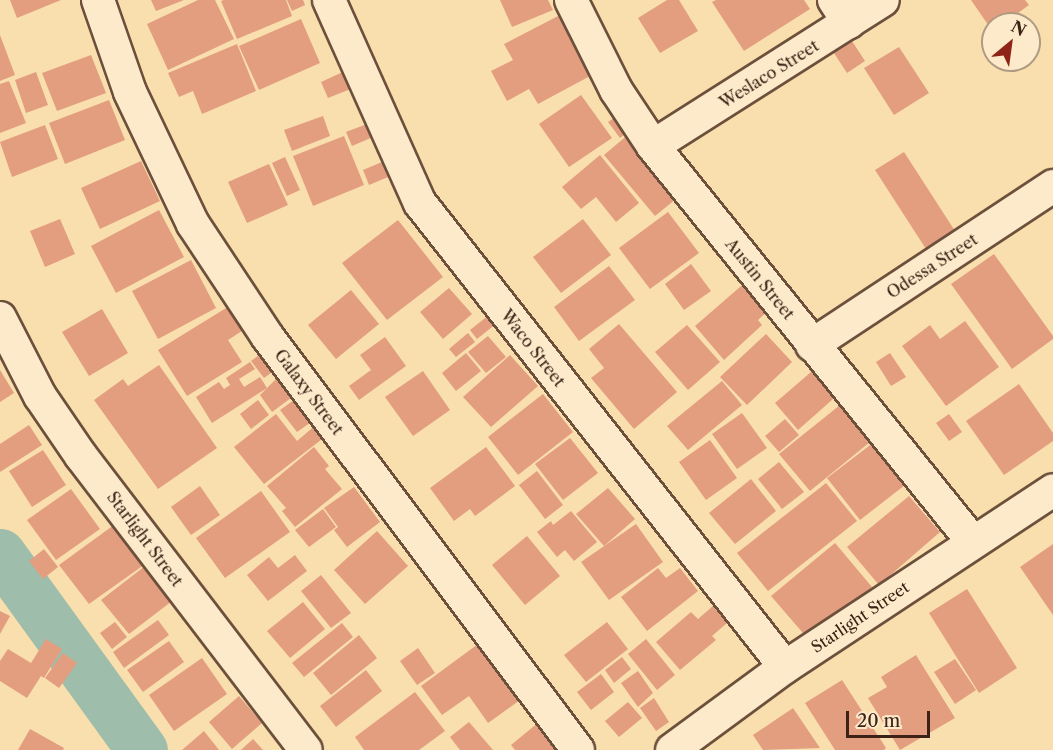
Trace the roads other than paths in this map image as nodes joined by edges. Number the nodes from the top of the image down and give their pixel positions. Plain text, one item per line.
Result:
1 (98, 0) edge
2 (329, 0) edge
3 (571, 0) edge
4 (883, 0) edge
5 (842, 12) edge
6 (653, 146) junction
7 (1053, 186) edge
8 (0, 318) edge
9 (812, 345) junction
10 (1053, 490) edge
11 (973, 542) junction
12 (785, 667) junction
13 (306, 750) edge
14 (578, 750) edge
15 (672, 750) edge

1 - 14 street, Galaxy Street
2 - 12 street, Waco Street
3 - 6 street, Austin Street
4 - 5 street, Weslaco Street
5 - 6 street, Weslaco Street
6 - 9 street, Austin Street
7 - 9 street, Odessa Street
8 - 13 street, Starlight Street
9 - 11 street, Austin Street
10 - 11 street, Starlight Street
11 - 12 street, Starlight Street
12 - 15 street, Starlight Street

